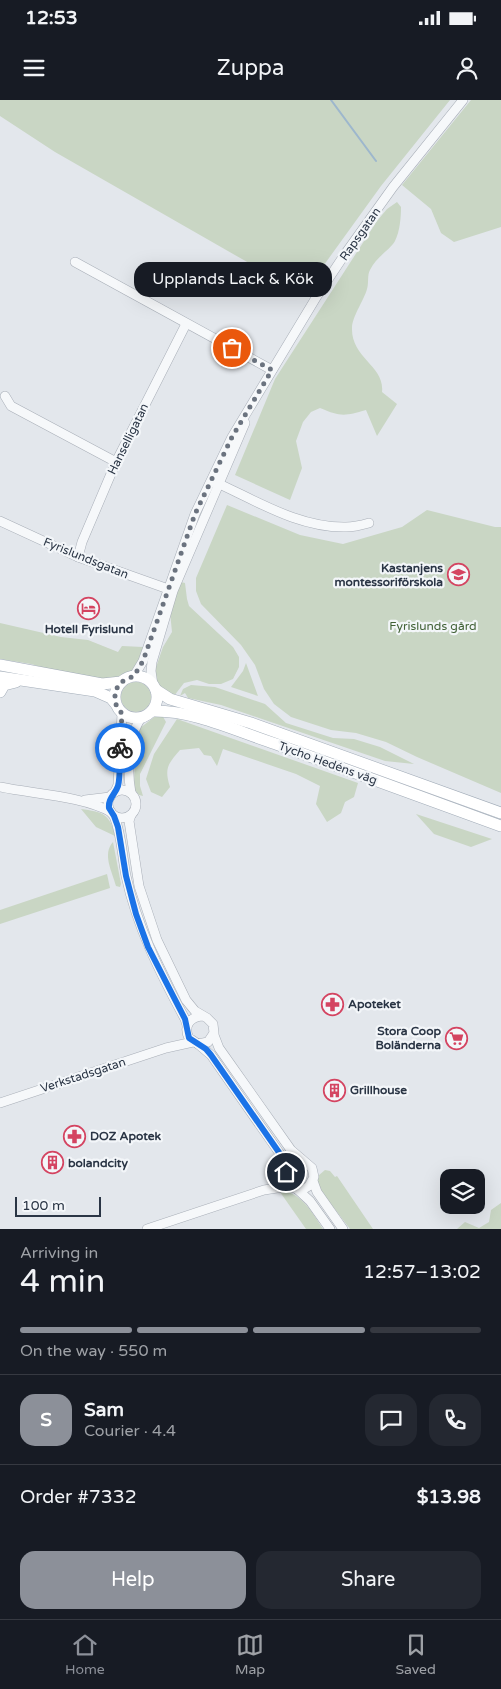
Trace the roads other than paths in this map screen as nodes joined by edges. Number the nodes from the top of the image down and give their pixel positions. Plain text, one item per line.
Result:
1 (463, 100) edge
2 (75, 262) dead end
3 (186, 324) junction
4 (272, 370) junction
5 (5, 396) dead end
6 (254, 402) junction
7 (116, 462) junction
8 (210, 480) junction
9 (220, 485) junction
10 (0, 521) edge
11 (369, 523) dead end
12 (78, 557) junction
13 (170, 590) junction
14 (0, 665) edge
15 (134, 676) junction
16 (0, 677) edge
17 (21, 681) junction
18 (121, 682) junction
19 (154, 687) junction
20 (0, 692) edge
21 (115, 703) junction
22 (152, 711) junction
23 (122, 714) junction
24 (142, 717) junction
25 (0, 787) edge
26 (131, 793) junction
27 (112, 795) junction
28 (77, 801) junction
29 (501, 812) edge
30 (113, 814) junction
31 (131, 815) junction
32 (501, 826) edge
33 (202, 1016) junction
34 (187, 1028) junction
35 (214, 1034) junction
36 (196, 1043) junction
37 (166, 1048) junction
38 (0, 1103) edge
39 (305, 1162) junction
40 (286, 1173) junction
41 (313, 1180) junction
42 (294, 1188) junction
43 (264, 1190) junction
44 (159, 1227) edge
45 (147, 1229) edge
46 (330, 1229) edge
47 (342, 1229) edge

1 - 4 street, Rapsgatan
2 - 3 street
3 - 4 street
3 - 7 street, Hanselligatan
4 - 6 street, Rapsgatan
5 - 7 street
6 - 8 street, Rapsgatan
6 - 9 street, Rapsgatan
7 - 12 street, Hanselligatan
8 - 9 street
8 - 13 street, Rapsgatan
9 - 11 street
9 - 13 street, Rapsgatan
10 - 12 street, Fyrislundsgatan
12 - 13 street, Fyrislundsgatan
13 - 15 street, Rapsgatan
13 - 19 street, Rapsgatan
14 - 18 main road
15 - 18 main road
15 - 19 main road
16 - 17 main road
17 - 20 main road
17 - 21 main road
18 - 21 main road
19 - 22 main road
19 - 29 main road, Tycho Hedéns väg
21 - 23 main road
22 - 24 main road
22 - 32 main road, Tycho Hedéns väg
23 - 24 main road
23 - 27 street
24 - 26 street
25 - 28 street
26 - 27 street
26 - 31 street
27 - 28 street
27 - 30 street
28 - 30 street
30 - 31 street
30 - 34 street
31 - 33 street
33 - 34 street
33 - 35 street
34 - 36 street
34 - 37 street, Verkstadsgatan
35 - 36 street
35 - 39 street
36 - 37 street, Verkstadsgatan
36 - 40 street
37 - 38 street, Verkstadsgatan
39 - 40 street
39 - 41 street
40 - 42 street
40 - 43 street
41 - 42 street
41 - 47 street
42 - 43 street
42 - 46 street
43 - 44 street
44 - 45 street

